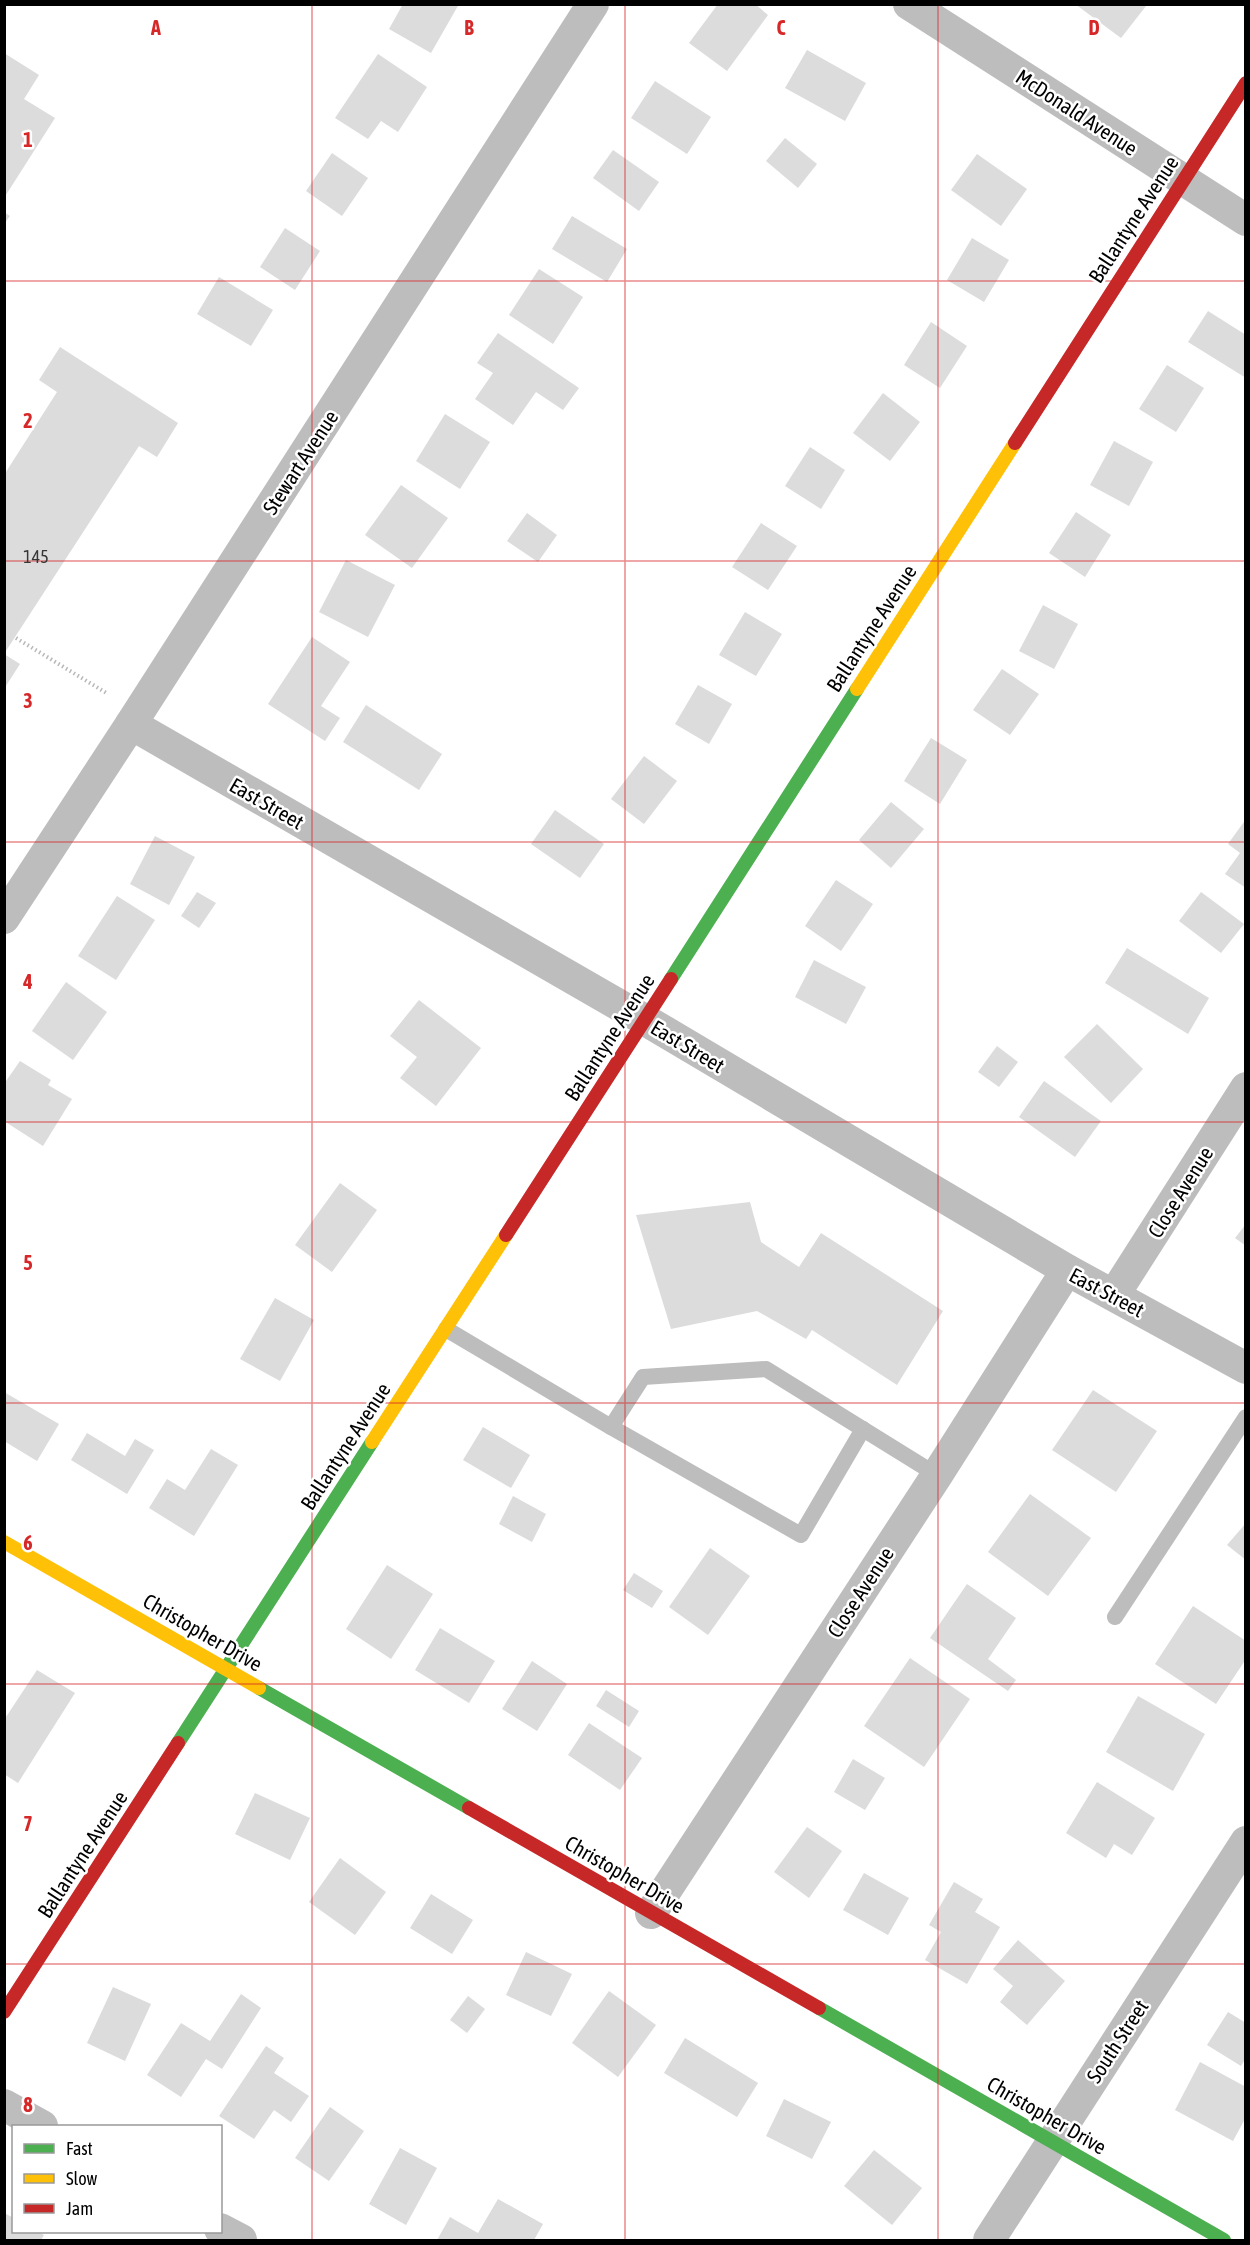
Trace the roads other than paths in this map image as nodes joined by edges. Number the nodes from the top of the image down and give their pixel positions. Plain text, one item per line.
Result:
1 (593, 4) edge
2 (909, 4) edge
3 (1245, 83) edge
4 (1183, 180) junction
5 (1245, 220) edge
6 (131, 724) junction
7 (4, 918) edge
8 (645, 1020) junction
9 (1245, 1088) edge
10 (1067, 1270) junction
11 (1114, 1295) junction
12 (446, 1329) junction
13 (1245, 1368) edge
14 (1245, 1417) edge
15 (611, 1428) junction
16 (863, 1430) junction
17 (937, 1475) junction
18 (4, 1542) edge
19 (1115, 1617) dead end
20 (225, 1669) junction
21 (1245, 1842) edge
22 (651, 1913) junction
23 (4, 2012) edge
24 (4, 2105) edge
25 (39, 2125) edge
26 (1053, 2141) junction
27 (222, 2230) edge
28 (241, 2241) edge
29 (989, 2241) edge
30 (1224, 2241) edge

1 - 6 street, Stewart Avenue
2 - 4 street, McDonald Avenue
3 - 4 street, Ballantyne Avenue
4 - 5 street, McDonald Avenue
4 - 8 street, Ballantyne Avenue
6 - 7 street, Stewart Avenue
6 - 8 street, East Street
8 - 10 street, East Street
8 - 12 street, Ballantyne Avenue
9 - 11 street, Close Avenue
10 - 11 street, East Street
10 - 17 street, Close Avenue
11 - 13 street, East Street
12 - 15 lane
12 - 20 street, Ballantyne Avenue
14 - 19 lane
15 - 16 lane
15 - 16 lane
16 - 17 lane
17 - 22 street, Close Avenue
18 - 20 street, Christopher Drive
20 - 22 street, Christopher Drive
20 - 23 street, Ballantyne Avenue
21 - 26 street, South Street
22 - 26 street, Christopher Drive
24 - 25 street
26 - 29 street, South Street
26 - 30 street, Christopher Drive
27 - 28 street

